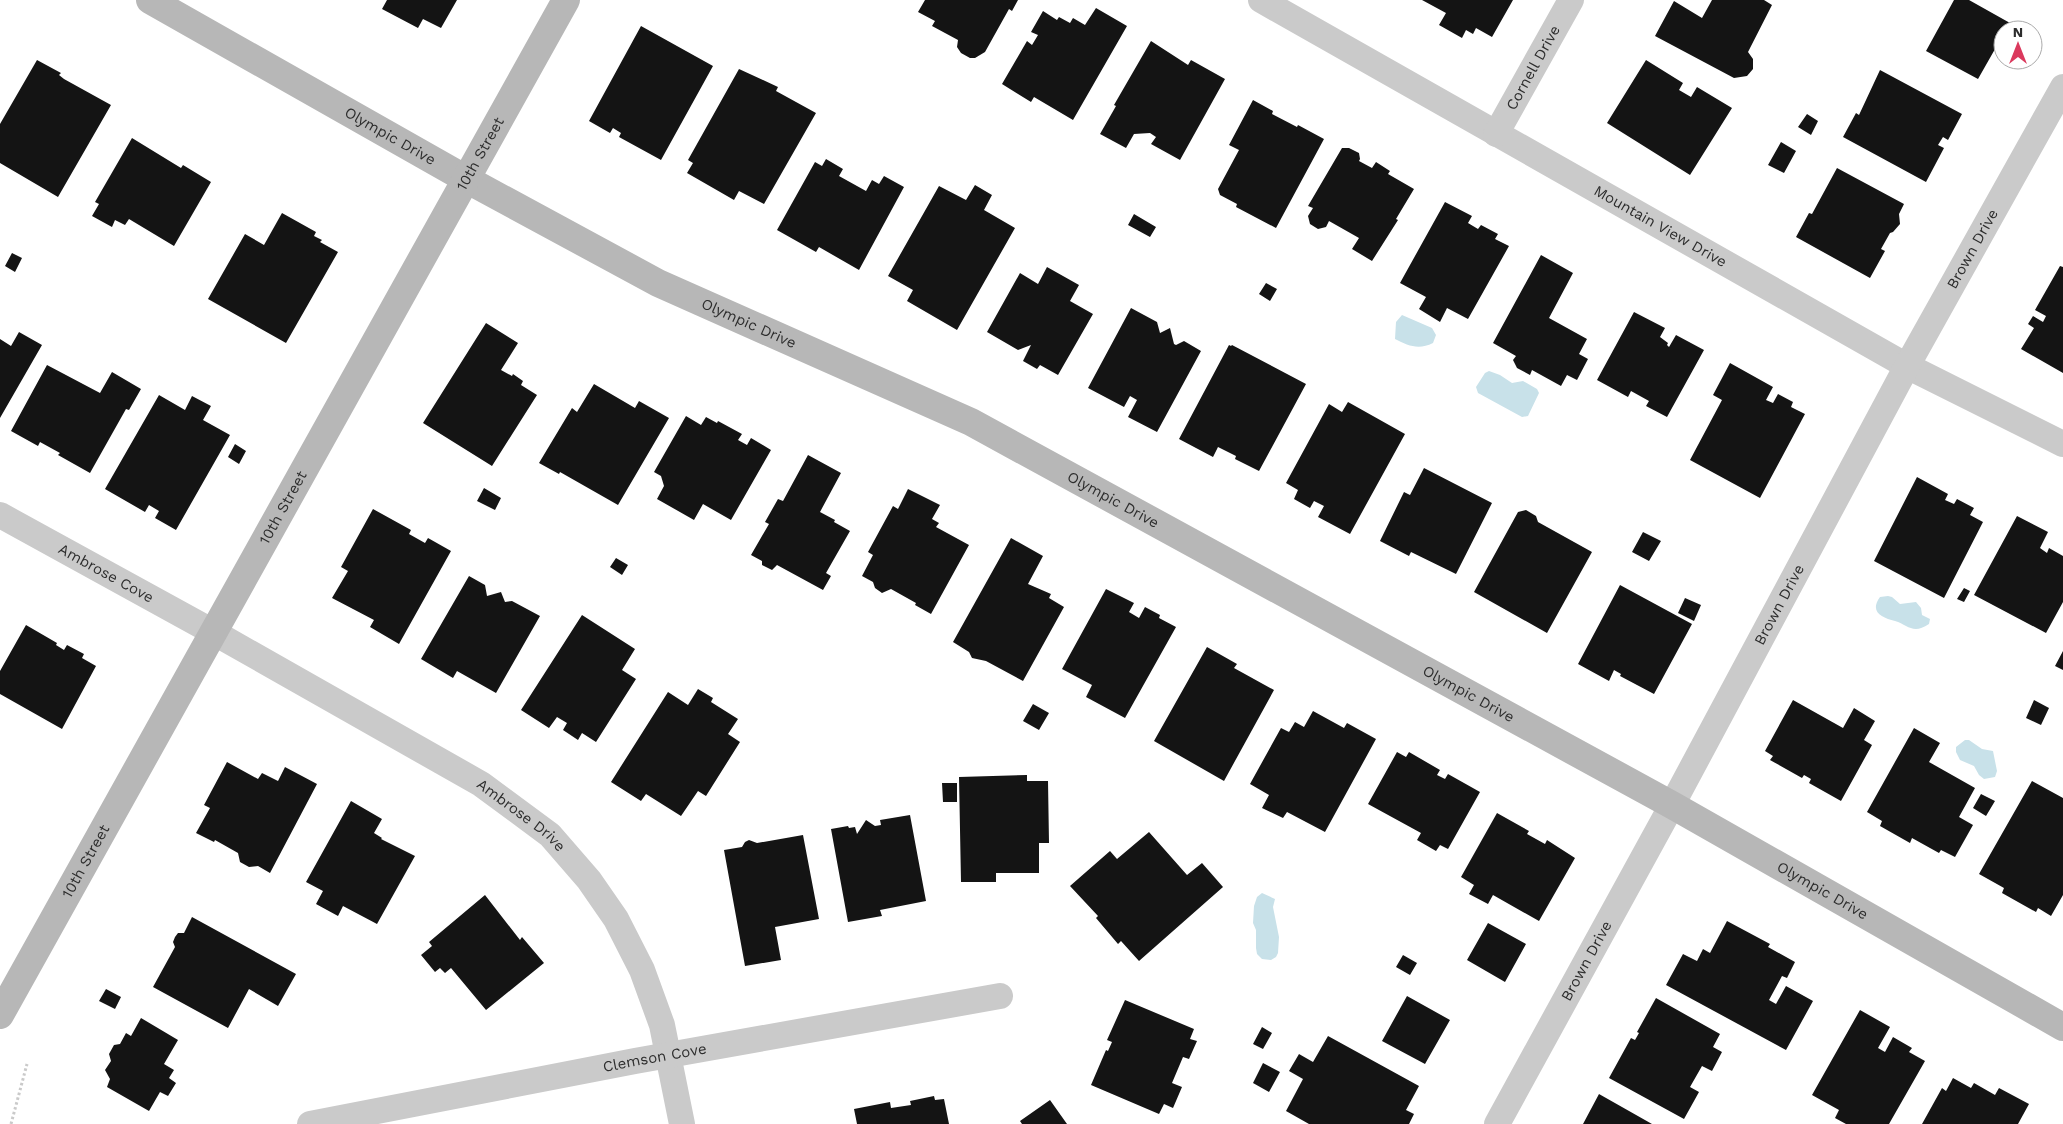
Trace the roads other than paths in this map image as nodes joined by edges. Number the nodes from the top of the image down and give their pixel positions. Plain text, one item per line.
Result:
1 (150, 0) edge
2 (566, 0) edge
3 (1261, 0) edge
4 (1571, 0) edge
5 (2063, 87) edge
6 (1496, 134) junction
7 (466, 179) junction
8 (1907, 366) junction
9 (2063, 444) edge
10 (0, 515) edge
11 (213, 632) junction
12 (1672, 805) junction
13 (1000, 996) dead end
14 (0, 1015) edge
15 (2063, 1027) edge
16 (670, 1055) junction
17 (310, 1124) edge
18 (682, 1124) edge
19 (1497, 1124) edge

1 - 7 street, Olympic Drive
2 - 7 street, 10th Street
3 - 6 street, Mountain View Drive
4 - 6 street, Cornell Drive
5 - 8 street, Brown Drive
6 - 8 street, Mountain View Drive
7 - 11 street, 10th Street
7 - 12 street, Olympic Drive
8 - 9 street, Mountain View Drive
8 - 12 street, Brown Drive
10 - 11 street, Ambrose Cove
11 - 14 street, 10th Street
11 - 16 street, Ambrose Drive
12 - 15 street, Olympic Drive
12 - 19 street, Brown Drive
13 - 16 street, Clemson Cove
16 - 17 street, Clemson Cove
16 - 18 street, Ambrose Drive

